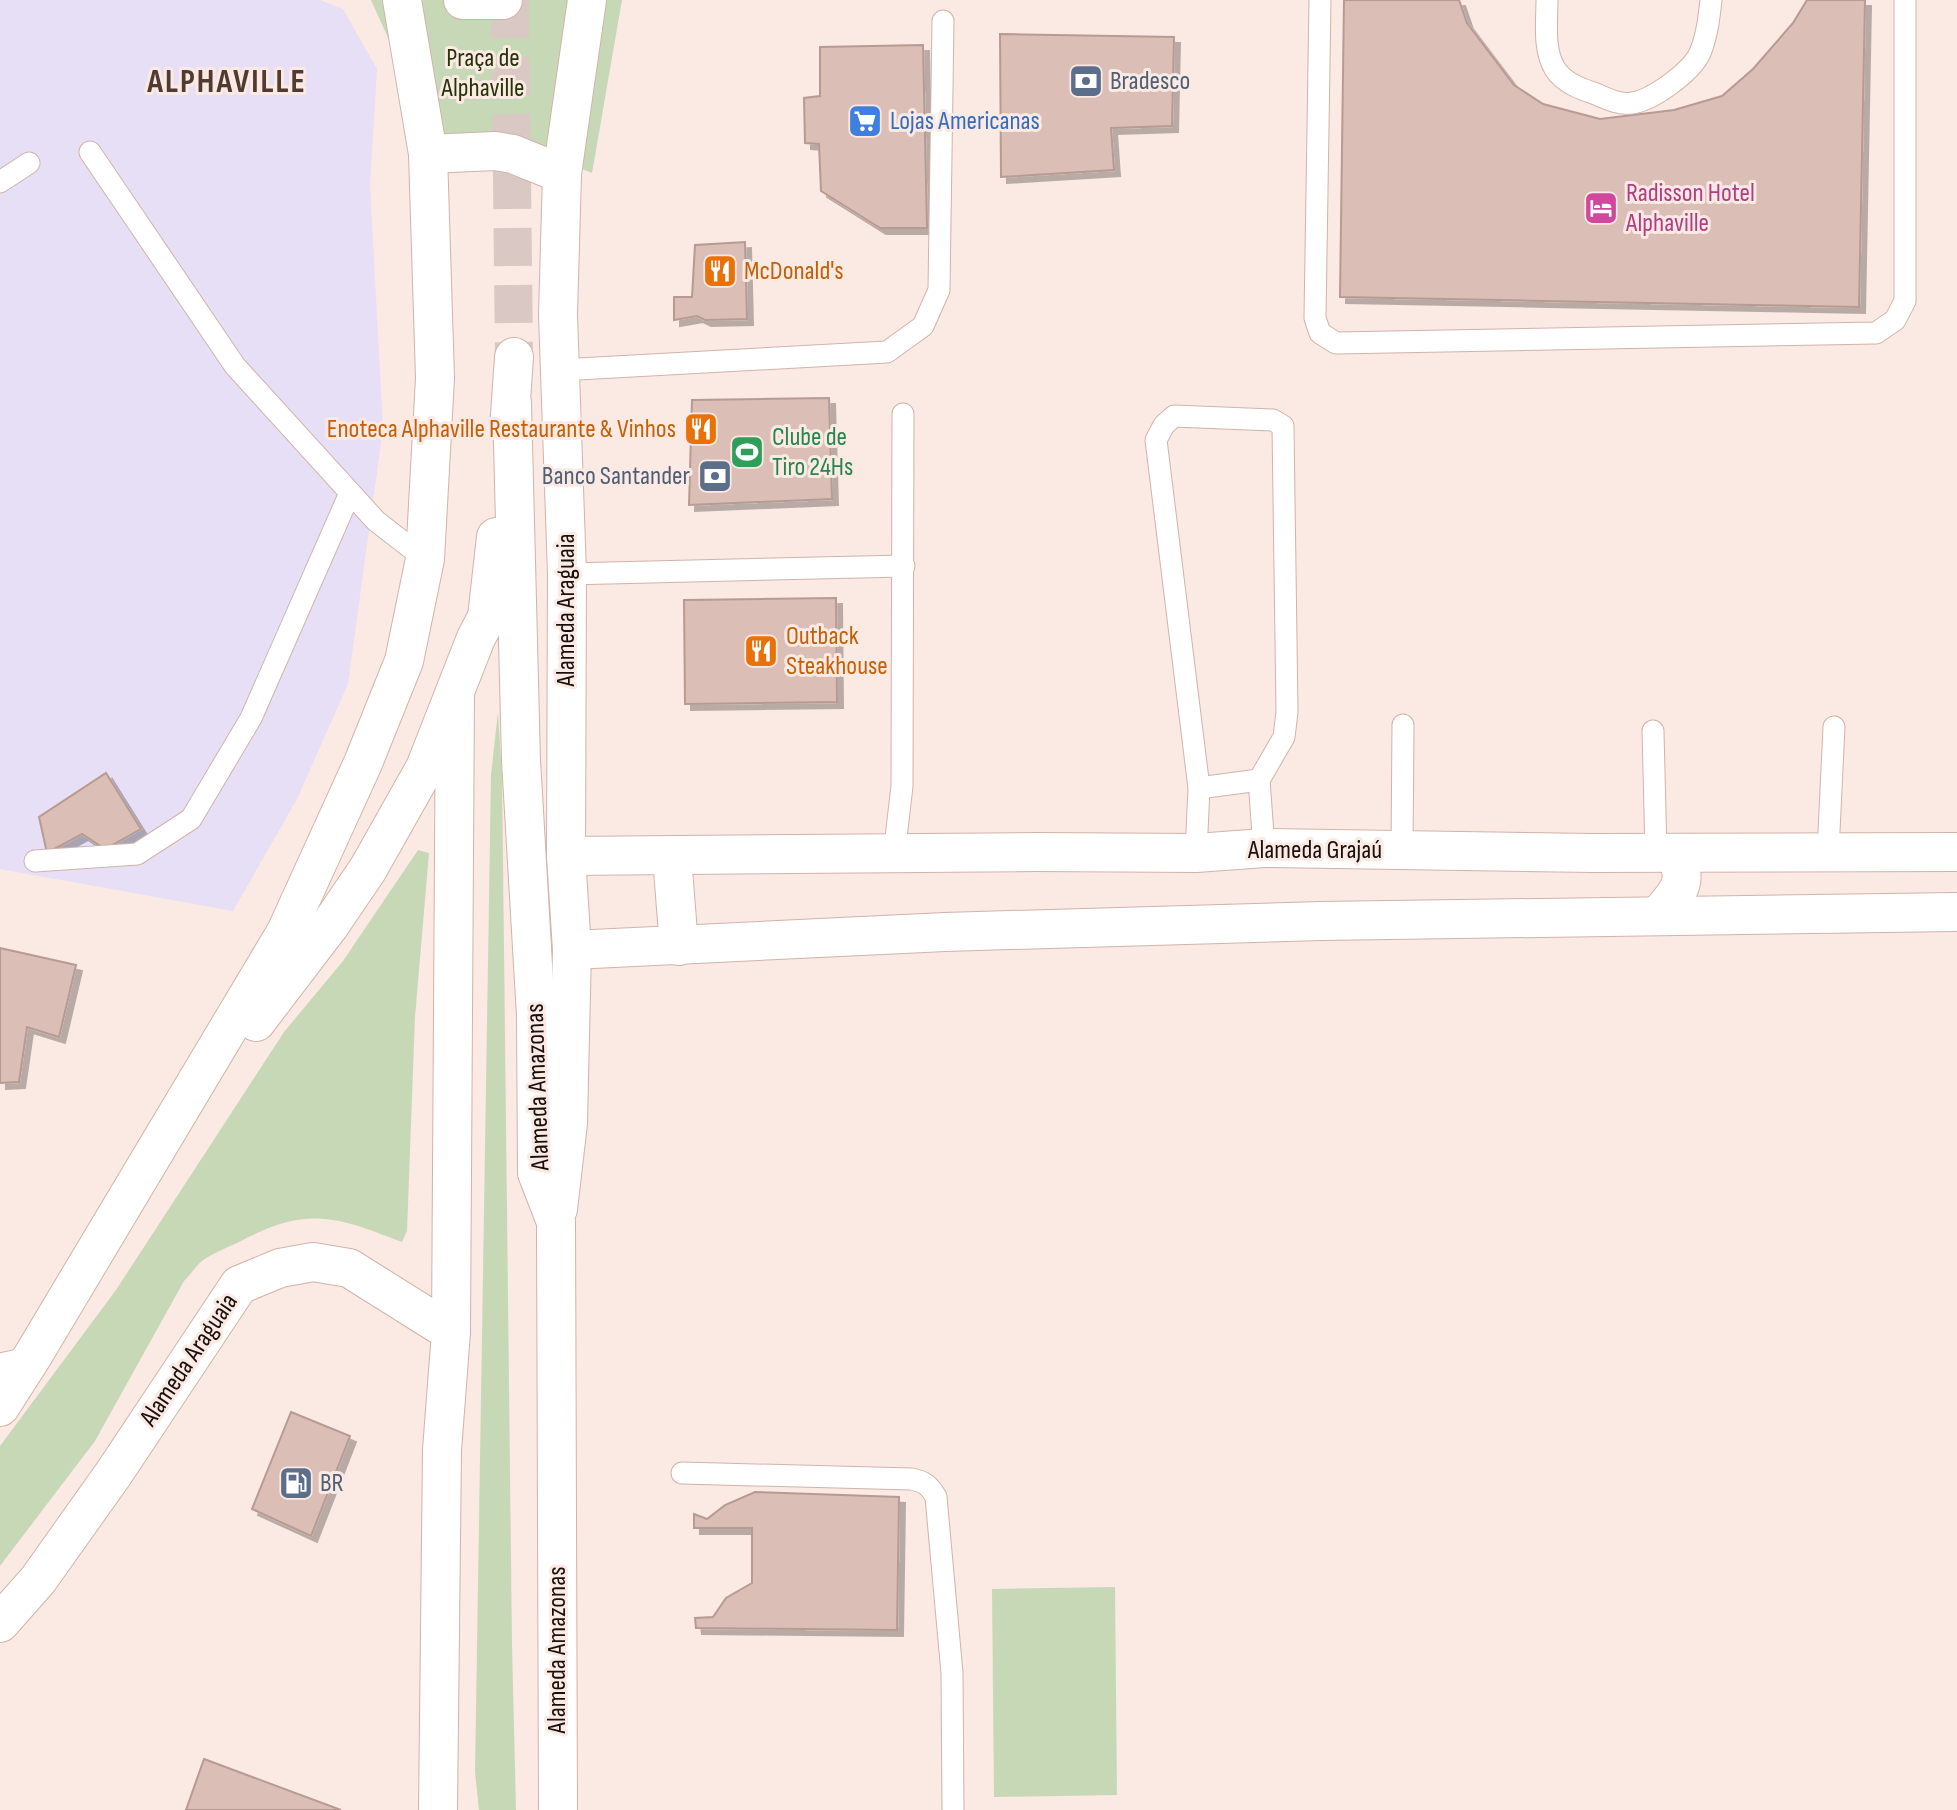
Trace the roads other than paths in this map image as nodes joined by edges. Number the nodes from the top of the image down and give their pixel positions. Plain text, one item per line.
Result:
1 (402, 0) edge
2 (463, 0) edge
3 (503, 0) edge
4 (587, 0) edge
5 (1320, 0) edge
6 (1547, 0) edge
7 (1711, 0) edge
8 (1905, 0) edge
9 (943, 21) dead end
10 (90, 152) dead end
11 (428, 154) junction
12 (29, 163) dead end
13 (562, 174) junction
14 (0, 182) edge
15 (514, 357) tunnel mouth
16 (560, 370) junction
17 (512, 403) junction
18 (903, 414) dead end
19 (350, 493) junction
20 (425, 559) junction
21 (904, 566) junction
22 (567, 574) junction
23 (455, 693) junction
24 (1403, 725) dead end
25 (1834, 727) dead end
26 (1653, 731) dead end
27 (1259, 780) junction
28 (1199, 788) junction
29 (1264, 848) junction
30 (1402, 850) junction
31 (1828, 852) junction
32 (1957, 852) edge
33 (1196, 853) junction
34 (1665, 853) junction
35 (894, 855) junction
36 (566, 856) junction
37 (673, 857) junction
38 (35, 861) dead end
39 (1957, 912) edge
40 (1658, 916) junction
41 (679, 946) junction
42 (572, 950) junction
43 (173, 1119) junction
44 (556, 1222) junction
45 (450, 1332) junction
46 (16, 1361) edge
47 (0, 1407) edge
48 (682, 1473) dead end
49 (0, 1623) edge
50 (438, 1810) edge
51 (558, 1810) edge
52 (953, 1810) edge

1 - 11 main road
2 - 3 main road
4 - 13 main road, Alameda Araguaia
5 - 8 lane
6 - 7 lane
9 - 16 lane
10 - 19 lane
11 - 13 main road
11 - 20 main road
12 - 14 lane
13 - 16 main road, Alameda Araguaia
15 - 17 main road
16 - 22 main road, Alameda Araguaia
17 - 23 main road
17 - 44 main road, Alameda Amazonas
18 - 21 lane
19 - 20 lane
19 - 38 lane
20 - 43 main road
21 - 22 lane
21 - 35 lane
22 - 36 main road, Alameda Araguaia
23 - 43 main road
23 - 45 main road
24 - 30 lane
25 - 31 lane
26 - 34 lane
27 - 28 lane
27 - 28 lane
27 - 29 lane
28 - 33 lane
29 - 30 main road, Alameda Grajaú
29 - 33 main road, Alameda Grajaú
30 - 34 main road, Alameda Grajaú
31 - 32 main road, Alameda Grajaú
31 - 34 main road, Alameda Grajaú
33 - 35 main road, Alameda Grajaú
34 - 40 main road
35 - 37 main road, Alameda Grajaú
36 - 37 main road, Alameda Grajaú
36 - 42 main road, Alameda Araguaia
37 - 41 main road
39 - 40 main road
40 - 41 main road
41 - 42 main road
42 - 44 main road, Alameda Araguaia
43 - 46 main road
44 - 51 main road, Alameda Amazonas
45 - 49 main road, Alameda Araguaia
45 - 50 main road
46 - 47 main road
48 - 52 lane

